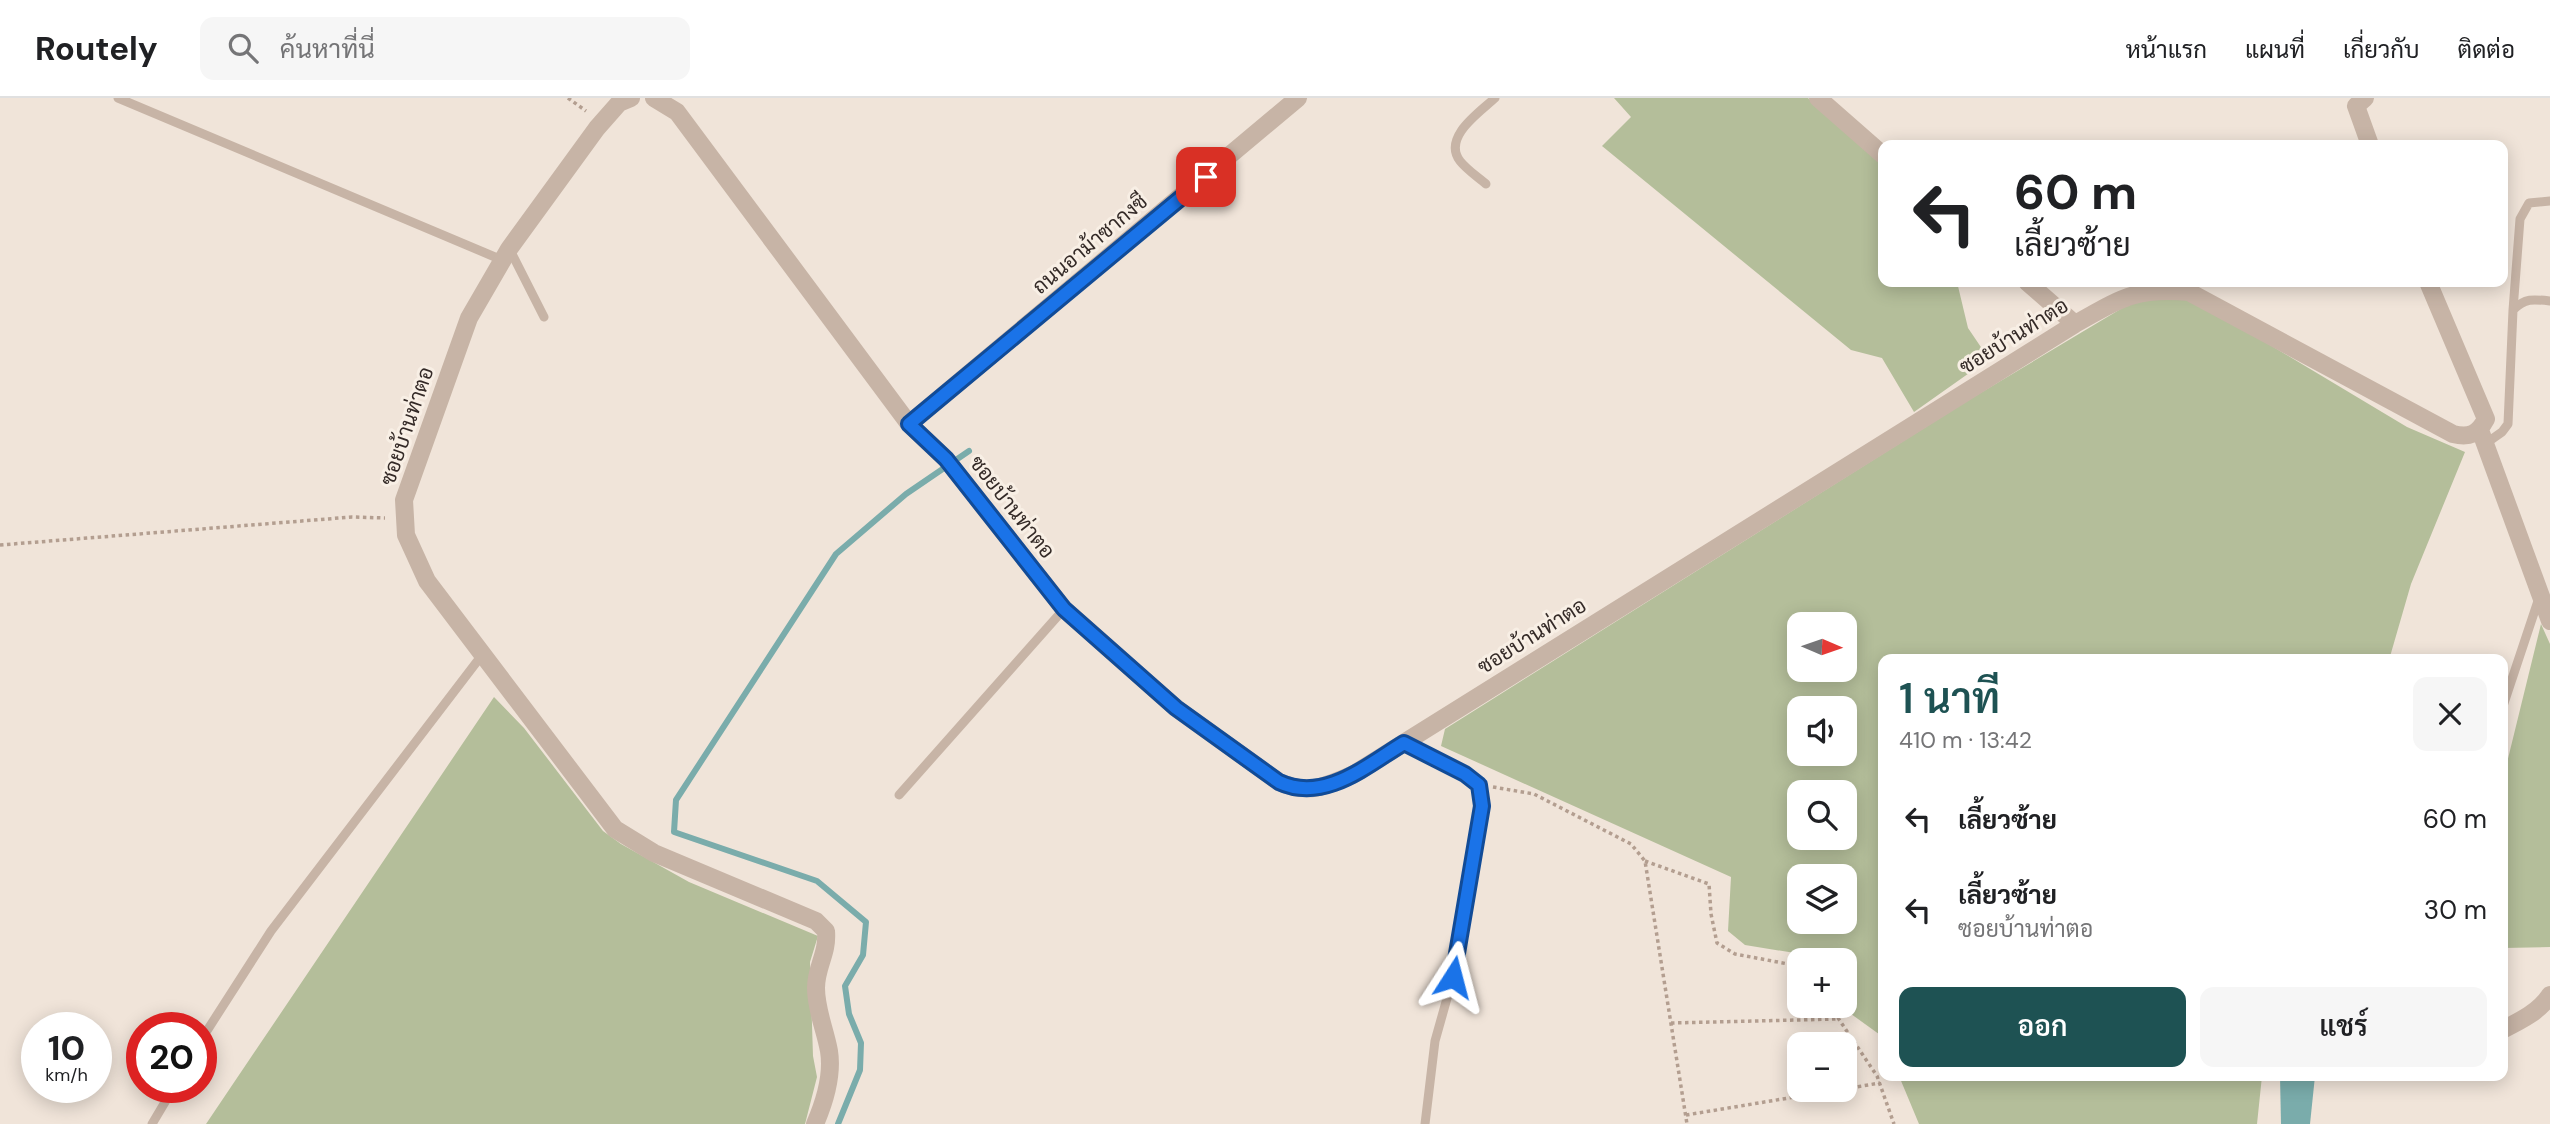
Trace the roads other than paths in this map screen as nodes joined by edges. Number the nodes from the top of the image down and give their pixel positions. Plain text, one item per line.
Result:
1 (118, 98) edge
2 (631, 98) edge
3 (654, 98) edge
4 (1298, 98) edge
5 (1495, 98) edge
6 (1818, 98) edge
7 (2358, 101) edge
8 (2369, 140) edge
9 (1878, 151) edge
10 (1486, 184) dead end
11 (2550, 201) edge
12 (505, 254) junction
13 (2033, 287) edge
14 (2430, 287) edge
15 (2550, 301) edge
16 (2513, 310) junction
17 (544, 317) dead end
18 (2075, 324) junction
19 (909, 424) junction
20 (2482, 437) junction
21 (2540, 596) junction
22 (1064, 609) junction
23 (2550, 621) edge
24 (482, 655) junction
25 (2508, 691) edge
26 (1404, 743) junction
27 (899, 795) dead end
28 (2550, 995) edge
29 (217, 1015) edge
30 (2508, 1027) edge
31 (164, 1103) edge
32 (152, 1124) edge
33 (815, 1124) edge
34 (1425, 1124) edge

1 - 12 lane
2 - 12 street, ซอยบ้านท่าตอ
3 - 19 street, ซอยบ้านท่าตอ
4 - 19 street, ถนนอาม้าซากงซี
5 - 10 lane
6 - 9 street
7 - 8 street
11 - 16 lane
12 - 17 lane
12 - 24 street, ซอยบ้านท่าตอ
13 - 18 street
14 - 20 street
15 - 16 lane
16 - 20 lane
18 - 20 street, ซอยบ้านท่าตอ
18 - 26 street, ซอยบ้านท่าตอ
19 - 22 street, ซอยบ้านท่าตอ
20 - 21 street
21 - 23 street
21 - 25 lane
22 - 26 street, ซอยบ้านท่าตอ
22 - 27 lane
24 - 29 lane
24 - 33 street, ซอยบ้านท่าตอ
26 - 34 lane
28 - 30 street
31 - 32 lane

